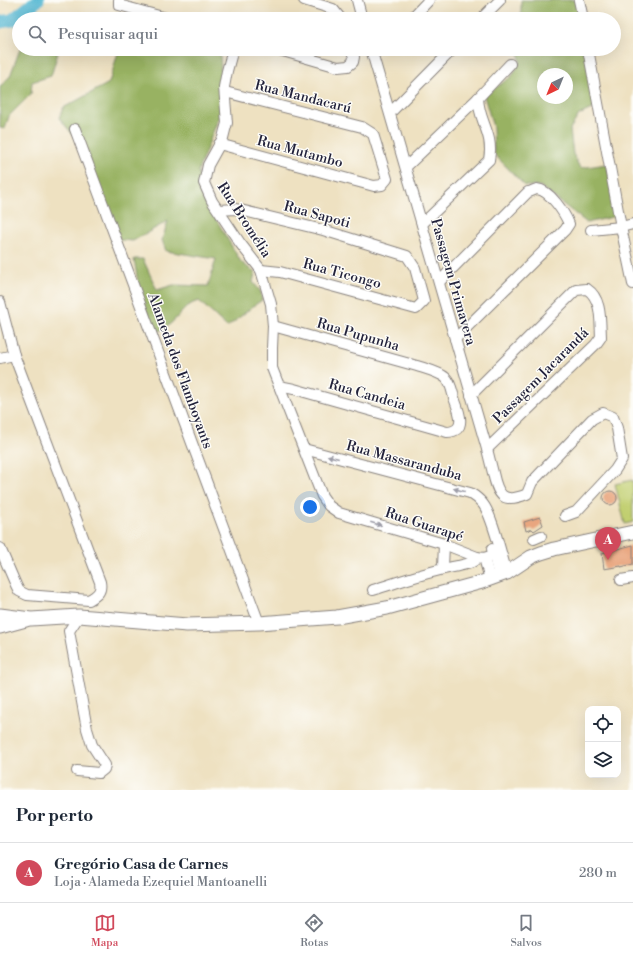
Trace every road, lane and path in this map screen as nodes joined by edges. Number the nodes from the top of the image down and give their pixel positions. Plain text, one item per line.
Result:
1 (304, 0) edge
2 (357, 0) edge
3 (429, 0) edge
4 (500, 0) edge
5 (579, 0) edge
6 (119, 2) edge
7 (149, 12) edge
8 (335, 12) edge
9 (360, 12) edge
10 (418, 12) edge
11 (488, 12) edge
12 (582, 12) edge
13 (231, 56) edge
14 (300, 56) edge
15 (354, 56) edge
16 (376, 56) edge
17 (446, 56) edge
18 (589, 56) edge
19 (510, 64) dead end
20 (225, 92) junction
21 (478, 98) junction
22 (390, 113) junction
23 (75, 130) dead end
24 (219, 144) junction
25 (406, 167) junction
26 (374, 186) joint
27 (219, 210) junction
28 (422, 224) junction
29 (633, 224) edge
30 (621, 227) junction
31 (591, 230) dead end
32 (260, 270) junction
33 (439, 282) junction
34 (633, 284) edge
35 (0, 302) edge
36 (416, 309) joint
37 (273, 326) junction
38 (455, 339) junction
39 (14, 355) junction
40 (0, 358) edge
41 (279, 386) junction
42 (471, 395) junction
43 (447, 432) joint
44 (304, 449) junction
45 (487, 449) junction
46 (339, 513) joint
47 (565, 516) dead end
48 (633, 532) edge
49 (444, 544) junction
50 (0, 548) edge
51 (558, 548) junction
52 (489, 556) junction
53 (531, 557) junction
54 (443, 568) junction
55 (498, 576) junction
56 (633, 578) edge
57 (621, 580) dead end
58 (373, 590) dead end
59 (0, 615) edge
60 (79, 616) junction
61 (31, 619) junction
62 (259, 623) junction
63 (0, 627) edge
64 (77, 771) dead end

1 - 8 street
2 - 9 street
3 - 10 street
4 - 11 street
5 - 12 street
6 - 7 street
13 - 20 street, Rua Bromélia
14 - 15 street
16 - 22 street, Passagem Primavera
17 - 22 street
18 - 30 street
19 - 21 street
20 - 24 street, Rua Bromélia
20 - 26 street, Rua Mandacarú
21 - 25 street
21 - 28 street
22 - 25 street, Passagem Primavera
23 - 62 street, Alameda dos Flamboyants
24 - 26 street, Rua Mutambo
24 - 27 street, Rua Bromélia
25 - 28 street, Passagem Primavera
27 - 32 street, Rua Bromélia
27 - 36 street, Rua Sapoti
28 - 33 street, Passagem Primavera
29 - 30 street
30 - 31 street
30 - 34 street
32 - 36 street, Rua Ticongo
32 - 37 street, Rua Bromélia
33 - 38 street, Passagem Primavera
33 - 38 street
35 - 39 street
37 - 41 street, Rua Bromélia
37 - 43 street, Rua Pupunha
38 - 42 street, Passagem Primavera
39 - 40 street
39 - 50 street
41 - 43 street, Rua Candeia
41 - 44 street, Rua Bromélia
42 - 45 street, Passagem Primavera
42 - 45 street, Passagem Jacarandá
44 - 46 street, Rua Bromélia
52 -> 44 street, Rua Massaranduba
45 - 47 street, Passagem Primavera
46 -> 49 street, Rua Guarapé
48 - 51 main road
49 - 52 street, Rua Guarapé
49 - 54 street
51 - 53 main road
51 - 53 main road
52 - 54 street
52 - 55 street
52 - 55 street
53 - 55 main road
54 - 58 street
55 - 62 main road
56 - 57 street
59 - 61 main road
60 - 61 main road
60 - 62 main road
60 - 64 street
61 - 63 main road

